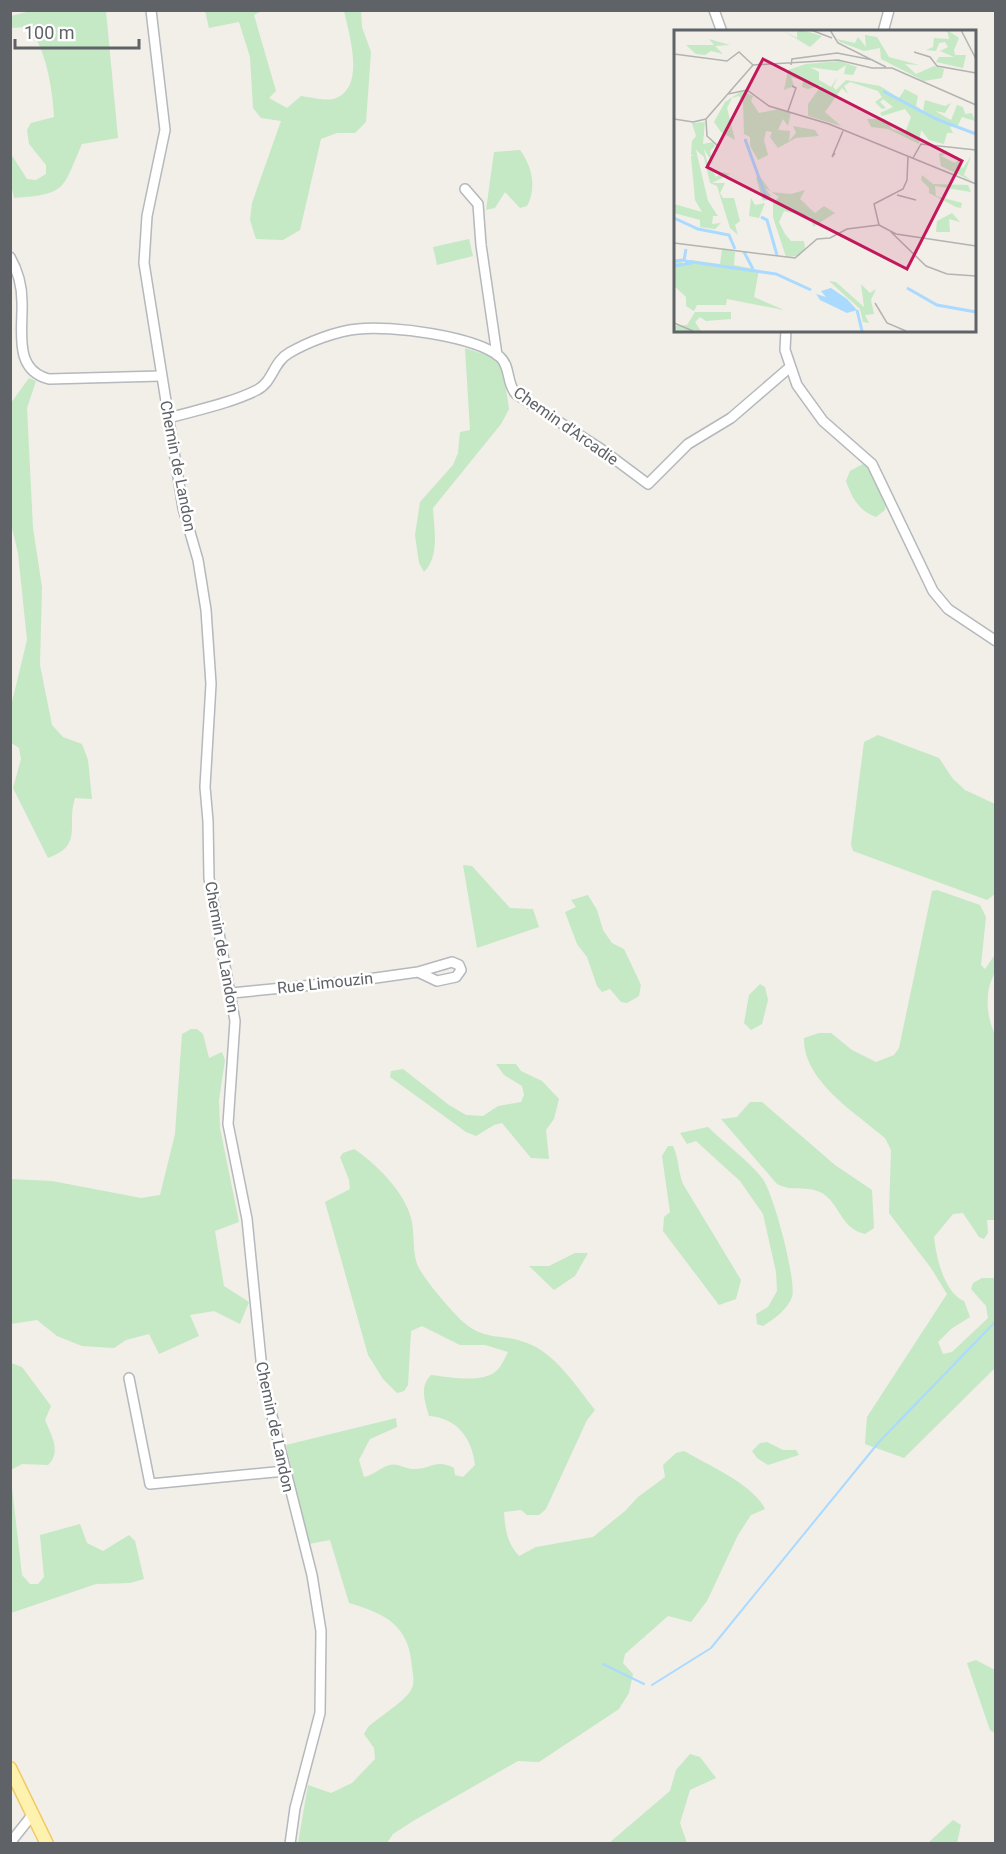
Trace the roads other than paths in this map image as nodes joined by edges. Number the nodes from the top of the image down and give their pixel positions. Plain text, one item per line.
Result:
1 (150, 10) edge
2 (714, 10) edge
3 (889, 10) edge
4 (721, 30) edge
5 (884, 30) edge
6 (465, 189) dead end
7 (10, 256) edge
8 (786, 332) edge
9 (496, 355) junction
10 (789, 368) junction
11 (161, 376) junction
12 (169, 418) junction
13 (996, 641) edge
14 (418, 972) dead end
15 (232, 993) junction
16 (129, 1378) dead end
17 (285, 1471) junction
18 (10, 1768) edge
19 (33, 1814) junction
20 (10, 1843) edge
21 (47, 1844) edge
22 (290, 1844) edge

1 - 11 street, Chemin de Landon
2 - 4 street
3 - 5 street
6 - 9 street
7 - 11 street
8 - 10 street
9 - 10 street, Chemin d'Arcadie
9 - 12 street
10 - 13 street
11 - 12 street, Chemin de Landon
12 - 15 street, Chemin de Landon
14 - 15 street, Rue Limouzin
15 - 17 street, Chemin de Landon
16 - 17 street
17 - 22 street, Chemin de Landon
18 - 19 main road
19 - 20 street
19 - 21 main road

